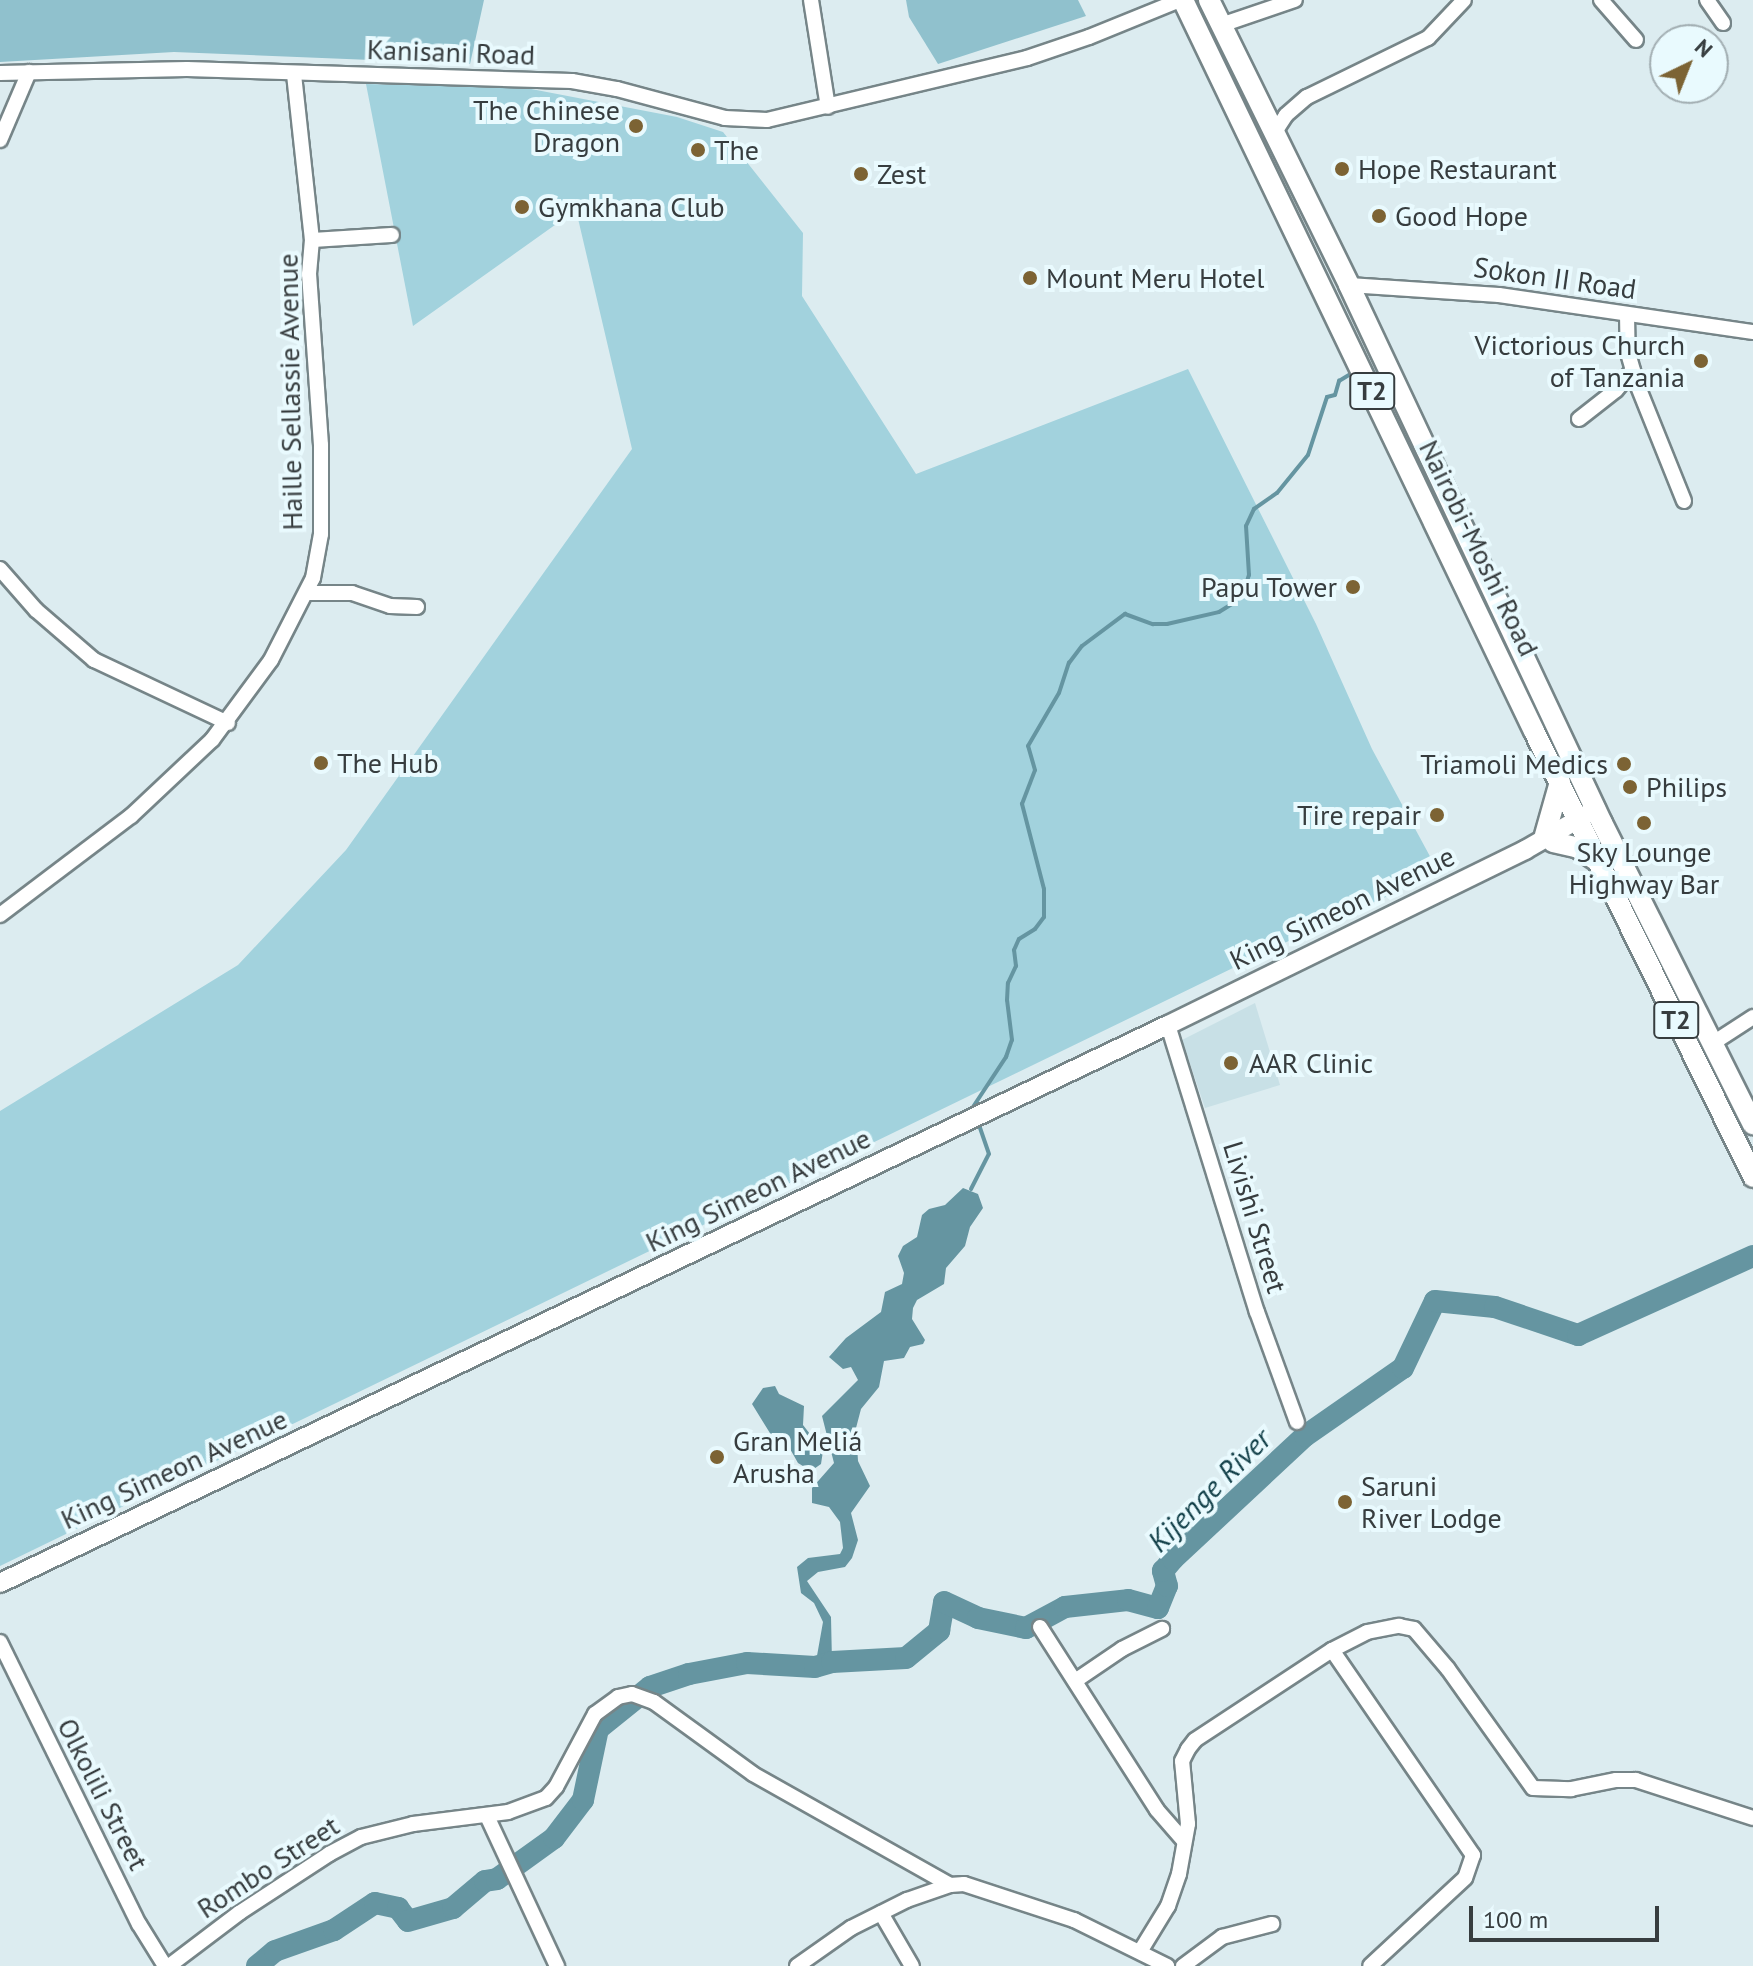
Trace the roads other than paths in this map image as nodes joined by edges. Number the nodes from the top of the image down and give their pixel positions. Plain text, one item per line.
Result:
1 (811, 0) edge
2 (1181, 0) edge
3 (1209, 0) edge
4 (1295, 0) edge
5 (1464, 0) edge
6 (1601, 0) edge
7 (1707, 0) edge
8 (1723, 23) dead end
9 (1221, 25) junction
10 (1636, 40) dead end
11 (29, 72) junction
12 (0, 73) edge
13 (294, 73) junction
14 (828, 107) junction
15 (1275, 132) junction
16 (0, 140) edge
17 (392, 235) dead end
18 (312, 240) junction
19 (1349, 285) junction
20 (1627, 314) junction
21 (1753, 332) edge
22 (1633, 370) junction
23 (1579, 419) dead end
24 (1684, 501) dead end
25 (0, 569) edge
26 (308, 593) junction
27 (417, 607) dead end
28 (228, 723) junction
29 (1560, 782) junction
30 (1590, 820) junction
31 (1545, 840) junction
32 (1599, 862) junction
33 (1632, 881) junction
34 (1612, 889) junction
35 (0, 915) edge
36 (1753, 1017) edge
37 (1168, 1025) junction
38 (1713, 1043) junction
39 (1753, 1124) edge
40 (1753, 1177) edge
41 (1297, 1422) dead end
42 (0, 1583) edge
43 (1040, 1627) dead end
44 (1162, 1629) dead end
45 (0, 1642) edge
46 (1332, 1650) junction
47 (1075, 1681) junction
48 (487, 1816) junction
49 (1753, 1818) edge
50 (1184, 1841) junction
51 (950, 1885) junction
52 (881, 1913) junction
53 (1272, 1924) dead end
54 (1141, 1950) junction
55 (167, 1966) edge
56 (557, 1966) edge
57 (797, 1966) edge
58 (912, 1966) edge
59 (1167, 1966) edge
60 (1183, 1966) edge
61 (1370, 1966) edge

1 - 14 street
2 - 14 street, Kanisani Road
2 - 29 highway, Nairobi-Moshi Road / T2
3 - 9 highway, Nairobi-Moshi Road / T2
4 - 9 street
5 - 15 street
6 - 10 street
7 - 8 street
9 - 15 highway, Nairobi-Moshi Road / T2
11 - 12 street, Kanisani Road
11 - 13 street, Kanisani Road
11 - 16 street
13 - 14 street, Kanisani Road
13 - 18 street, Haille Sellassie Avenue
15 - 19 highway, Nairobi-Moshi Road / T2
17 - 18 street
18 - 26 street, Haille Sellassie Avenue
19 - 20 street, Sokon II Road
19 - 30 highway, Nairobi-Moshi Road / T2
20 - 21 street, Sokon II Road
20 - 22 street
22 - 23 street
22 - 24 street
25 - 28 street
26 - 27 street
26 - 28 street, Haille Sellassie Avenue
28 - 35 street, Haille Sellassie Avenue
29 - 30 highway, Nairobi-Moshi Road / T2
29 - 31 highway
30 - 31 main road, King Simeon Avenue
30 - 32 highway, T2
30 - 33 highway, T2
31 - 32 highway
31 - 37 main road, King Simeon Avenue
32 - 34 highway, T2
33 - 34 highway
33 - 38 highway, T2
34 - 40 highway, T2
36 - 38 street
37 - 41 street, Livishi Street
37 - 42 main road, King Simeon Avenue
38 - 39 highway, T2
43 - 47 street
44 - 47 street
45 - 55 street, Olkolili Street
46 - 49 street
46 - 50 street
46 - 61 street
47 - 50 street
48 - 51 street, Rombo Street
48 - 55 street, Rombo Street
48 - 56 street
50 - 54 street
51 - 52 street
51 - 54 street
52 - 57 street
52 - 58 street
53 - 60 street
54 - 59 street

